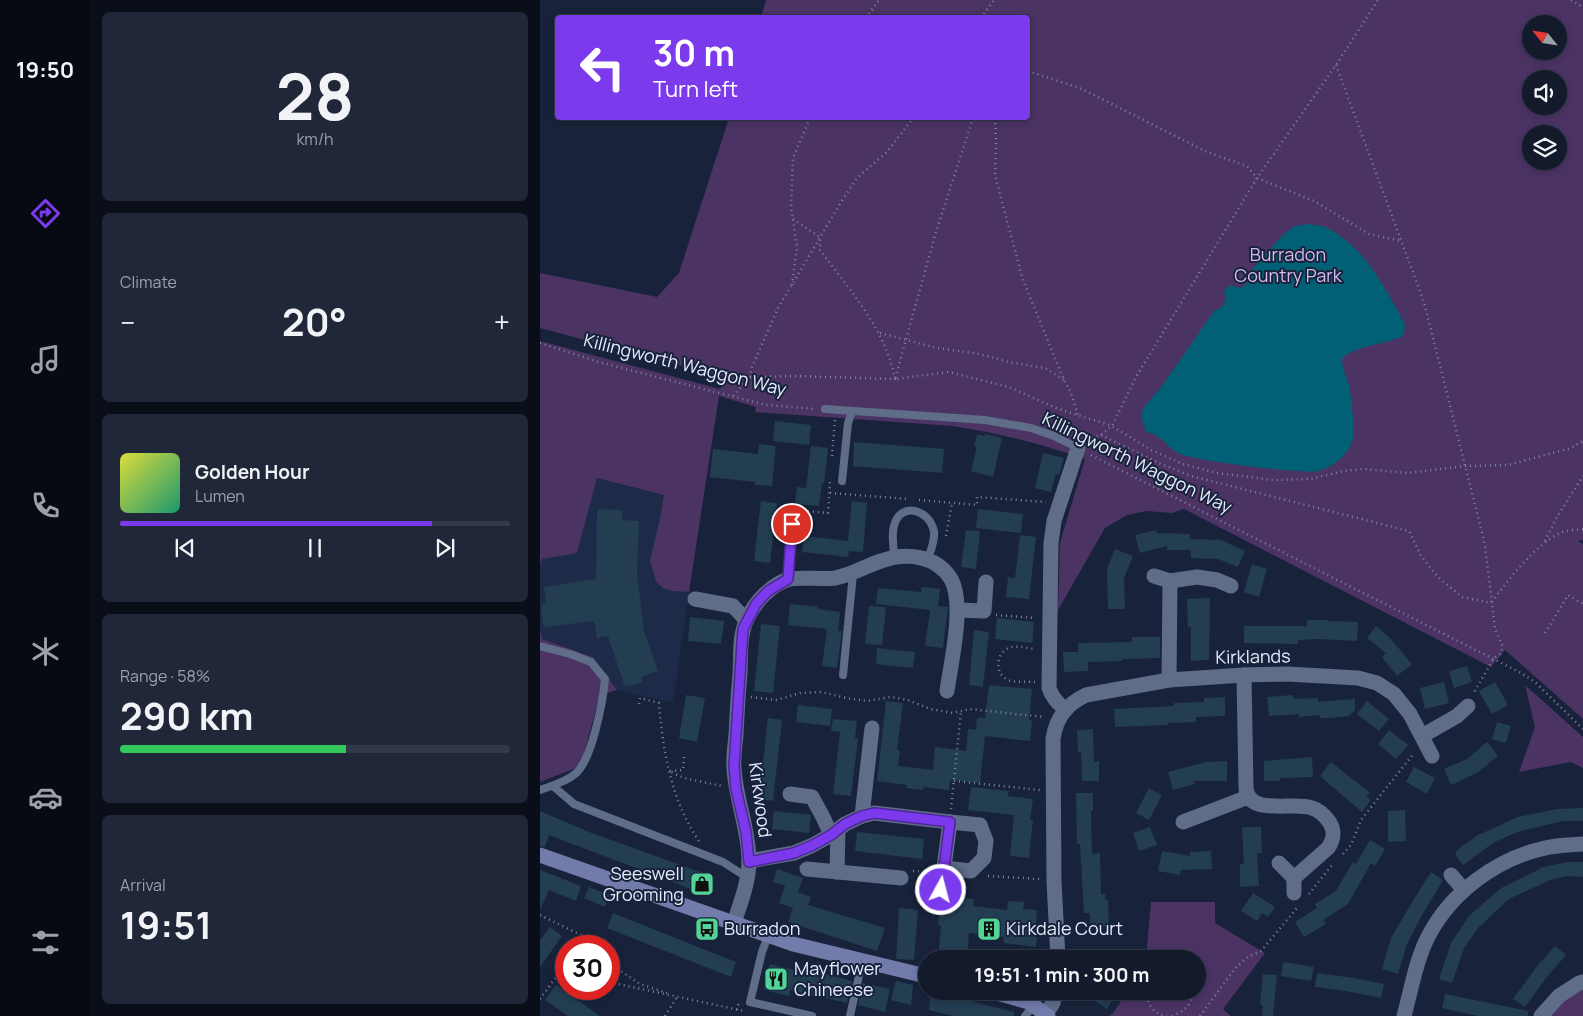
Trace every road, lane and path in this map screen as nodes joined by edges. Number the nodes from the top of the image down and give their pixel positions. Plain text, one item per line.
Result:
1 (878, 0) edge
2 (994, 0) edge
3 (1378, 0) edge
4 (1571, 0) edge
5 (1583, 7) edge
6 (868, 15) edge
7 (983, 15) edge
8 (1336, 65) junction
9 (1030, 72) edge
10 (809, 120) edge
11 (911, 120) edge
12 (972, 120) edge
13 (995, 120) edge
14 (1257, 178) junction
15 (793, 219) junction
16 (820, 237) junction
17 (1401, 241) junction
18 (792, 286) junction
19 (880, 333) junction
20 (906, 341) junction
21 (540, 344) edge
22 (750, 377) junction
23 (895, 379) junction
24 (1064, 380) junction
25 (733, 396) junction
26 (825, 410) joint
27 (836, 411) junction
28 (852, 412) junction
29 (1078, 415) junction
30 (1112, 426) junction
31 (1101, 435) junction
32 (1583, 441) edge
33 (1078, 448) junction
34 (832, 456) dead end
35 (1465, 466) junction
36 (831, 475) dead end
37 (1583, 476) edge
38 (842, 481) dead end
39 (830, 493) junction
40 (1060, 504) junction
41 (792, 524) joint
42 (1583, 529) edge
43 (1545, 542) junction
44 (894, 557) junction
45 (928, 558) junction
46 (853, 574) junction
47 (1154, 576) dead end
48 (788, 579) junction
49 (1170, 581) junction
50 (986, 582) dead end
51 (1231, 586) dead end
52 (695, 600) dead end
53 (1491, 603) junction
54 (1583, 604) edge
55 (958, 610) junction
56 (991, 615) dead end
57 (1049, 619) junction
58 (746, 620) junction
59 (1545, 633) dead end
60 (540, 646) edge
61 (1049, 650) junction
62 (1494, 658) junction
63 (843, 675) dead end
64 (1244, 675) junction
65 (1169, 680) junction
66 (1049, 683) junction
67 (947, 691) dead end
68 (738, 696) junction
69 (639, 704) dead end
70 (1468, 706) joint
71 (961, 711) junction
72 (1061, 714) junction
73 (872, 728) dead end
74 (1583, 729) edge
75 (1422, 736) junction
76 (684, 756) dead end
77 (1432, 756) dead end
78 (669, 771) junction
79 (954, 782) junction
80 (553, 786) junction
81 (736, 789) junction
82 (540, 790) edge
83 (1054, 792) junction
84 (790, 794) dead end
85 (1248, 797) junction
86 (862, 816) junction
87 (950, 822) junction
88 (1183, 822) dead end
89 (834, 832) junction
90 (1583, 844) edge
91 (540, 855) edge
92 (711, 857) junction
93 (749, 862) junction
94 (1279, 863) dead end
95 (944, 868) junction
96 (807, 869) dead end
97 (837, 872) junction
98 (1451, 875) dead end
99 (748, 878) junction
100 (901, 878) dead end
101 (941, 890) dead end
102 (1464, 890) junction
103 (540, 915) edge
104 (734, 923) junction
105 (581, 935) edge
106 (768, 936) junction
107 (1058, 950) edge
108 (862, 962) junction
109 (620, 970) edge
110 (918, 974) edge
111 (555, 979) edge
112 (1583, 982) edge
113 (620, 984) edge
114 (678, 997) junction
115 (540, 999) edge
116 (1024, 1000) edge
117 (1054, 1000) edge
118 (1148, 1000) edge
119 (1191, 1000) edge
120 (739, 1001) dead end
121 (737, 1010) junction
122 (746, 1012) dead end
123 (1156, 1012) junction
124 (1038, 1013) edge
125 (665, 1016) edge
126 (812, 1016) edge
127 (850, 1016) edge
128 (1153, 1016) edge
129 (1167, 1016) edge
130 (1172, 1016) edge
131 (1404, 1016) edge
132 (1541, 1016) edge

1 - 6 path
2 - 7 path
3 - 8 path
4 - 5 path
8 - 14 path
8 - 17 path
9 - 14 path
10 - 15 path
11 - 16 path
12 - 20 path
13 - 24 path
14 - 17 path
14 - 30 path
15 - 16 path
15 - 18 path
16 - 18 path
16 - 19 path
17 - 35 path
18 - 22 path
19 - 20 path
19 - 23 path
20 - 23 path
20 - 24 path
21 - 25 path, Killingworth Waggon Way
22 - 23 path
22 - 25 path
23 - 29 path
24 - 29 path
25 - 26 path, Killingworth Waggon Way
26 - 27 lane, Killingworth Waggon Way
27 - 28 lane, Killingworth Waggon Way
27 - 34 path
28 - 33 lane, Killingworth Waggon Way
28 - 38 lane
29 - 30 path
30 - 31 path
30 - 35 path
31 - 33 path
31 - 53 path
32 - 35 path
33 - 40 street
33 - 62 path, Killingworth Waggon Way
35 - 53 path
36 - 39 path
37 - 43 path
39 - 40 path
39 - 41 path
40 - 57 street
41 - 48 lane
42 - 43 path
43 - 53 path
44 - 45 street
44 - 45 lane
44 - 46 street
45 - 55 street
46 - 48 street
46 - 63 lane
47 - 49 street
48 - 58 street, Kirkwood
49 - 51 street
49 - 65 street
50 - 55 street
52 - 58 street
53 - 62 path
54 - 59 path
55 - 67 street
56 - 57 path
57 - 61 street
58 - 68 street, Kirkwood
60 - 80 lane
61 - 66 street
61 - 66 path
62 - 70 path
62 - 74 path, Killingworth Waggon Way
64 - 65 street, Kirklands
64 - 75 street, Kirklands
64 - 85 street
65 - 72 street, Kirklands
66 - 72 street
68 - 71 path
68 - 81 street, Kirkwood
69 - 78 path
70 - 75 street
71 - 72 path
71 - 79 path
72 - 83 street
73 - 86 street
75 - 77 street, Kirklands
76 - 78 path
78 - 81 path
78 - 92 path
79 - 83 path
79 - 87 path
80 - 82 lane
80 - 92 lane
81 - 93 street, Kirkwood
83 - 107 street
84 - 89 street, Kirkwood
85 - 88 street
85 - 94 street
86 - 87 street
86 - 89 street
87 - 95 street
87 - 95 street
89 - 93 street
89 - 97 street
90 - 102 street
91 - 104 main road
92 - 99 lane
93 - 99 street, Kirkwood
95 - 101 street
96 - 97 street
97 - 100 street
98 - 102 street
99 - 104 street, Kirkwood
102 - 131 street
103 - 105 path
104 - 106 main road
106 - 108 main road
106 - 126 lane
108 - 110 main road
108 - 127 lane
109 - 114 path
111 - 115 path
112 - 132 street
113 - 114 path
114 - 121 path
114 - 125 path
116 - 124 main road
117 - 124 street
118 - 123 path
119 - 130 path
120 - 121 path
121 - 122 path
123 - 128 path
123 - 129 path

